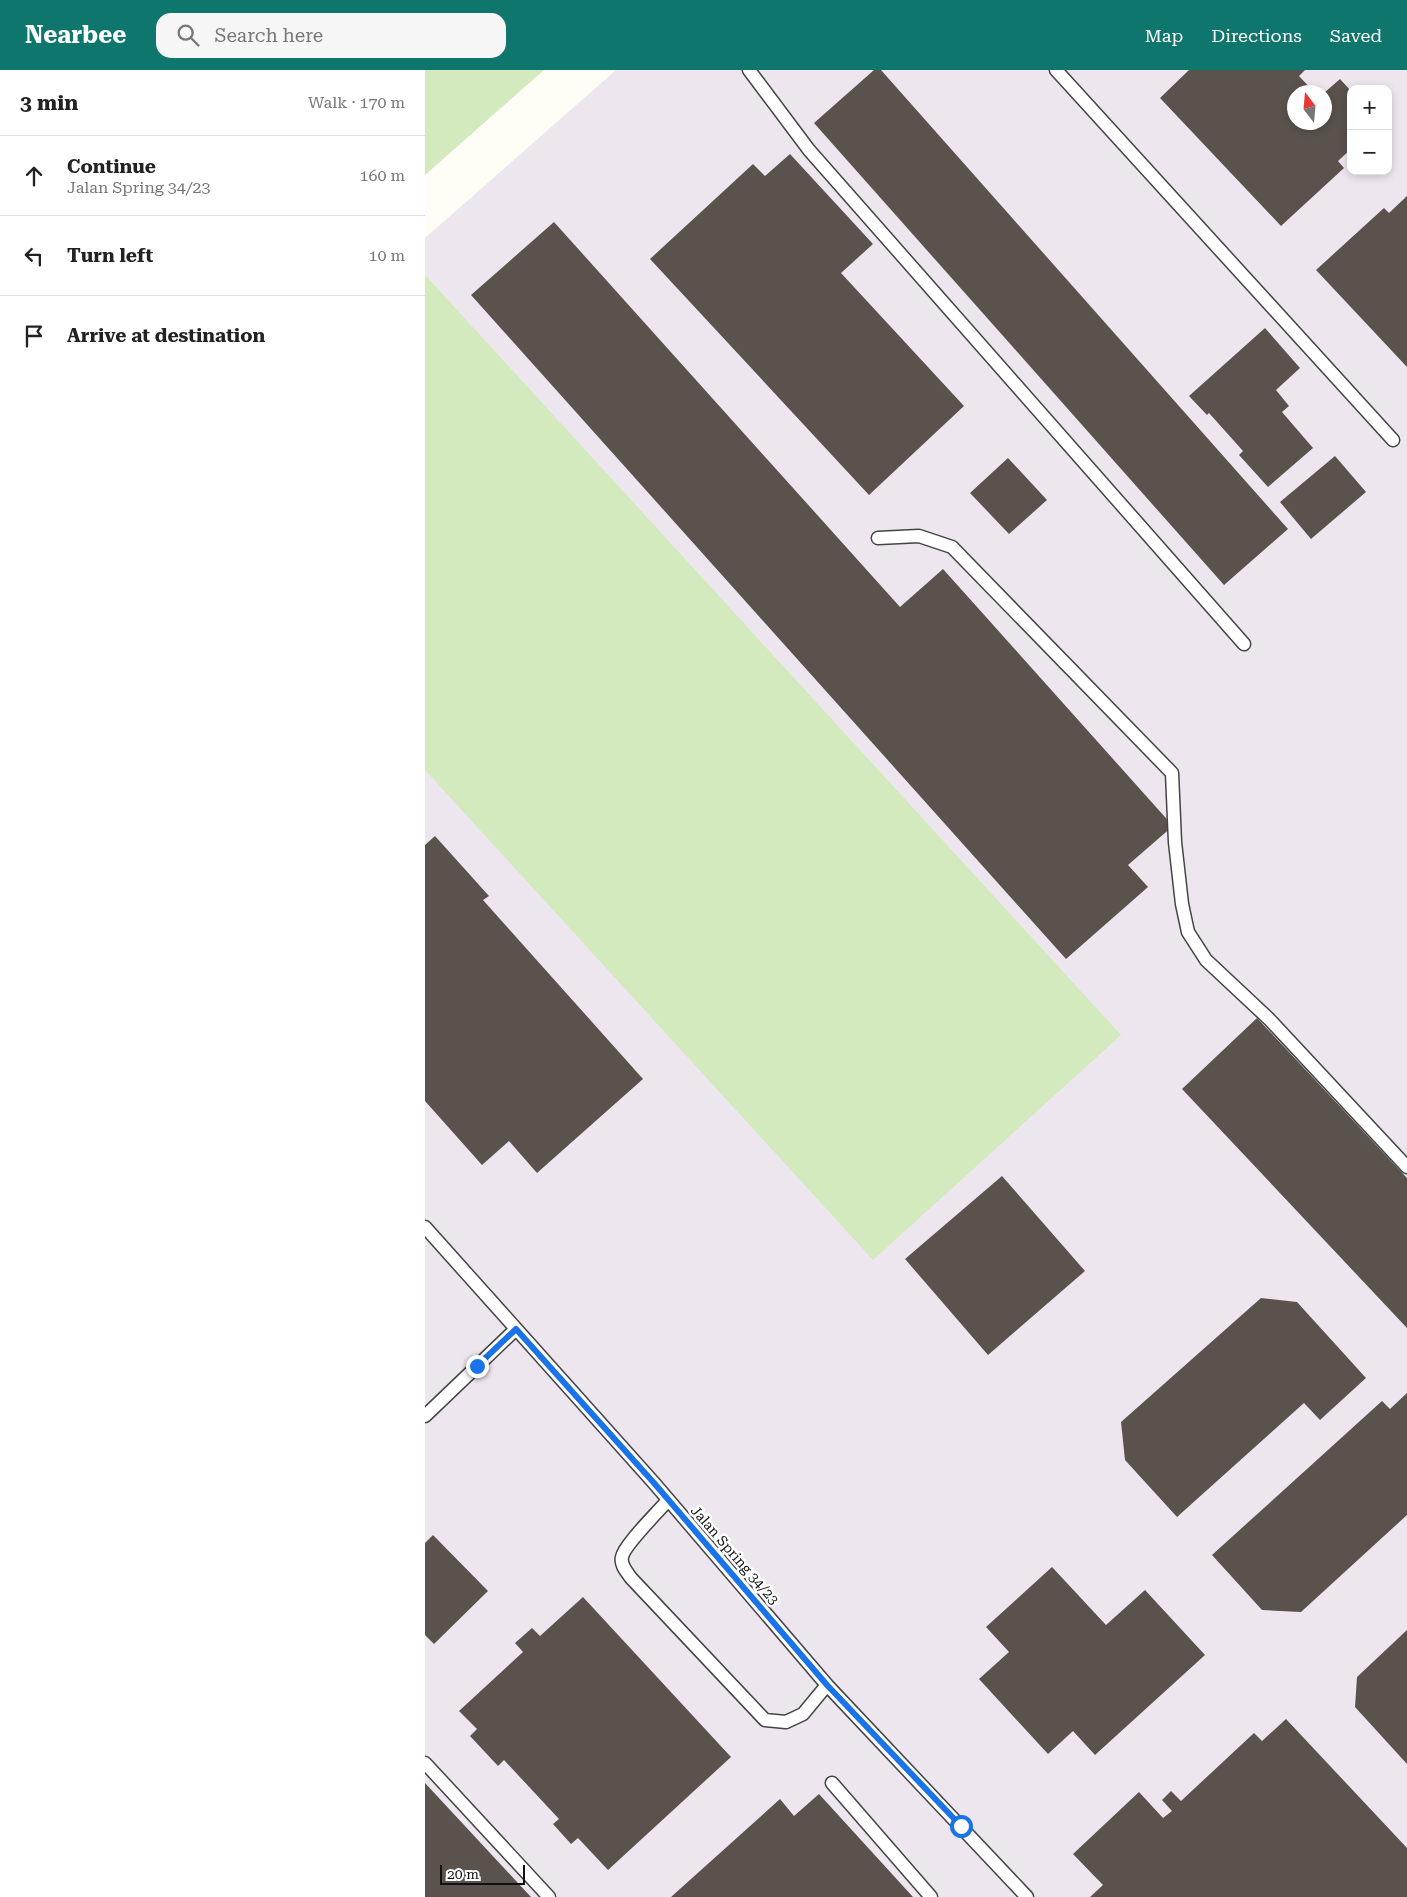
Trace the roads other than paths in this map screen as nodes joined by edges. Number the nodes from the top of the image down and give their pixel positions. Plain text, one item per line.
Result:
1 (749, 70) edge
2 (1056, 70) edge
3 (1393, 440) dead end
4 (878, 538) dead end
5 (1244, 644) dead end
6 (1407, 1167) edge
7 (425, 1227) edge
8 (516, 1329) junction
9 (425, 1416) edge
10 (668, 1500) junction
11 (827, 1685) junction
12 (425, 1763) edge
13 (832, 1783) dead end
14 (549, 1897) edge
15 (931, 1897) edge
16 (1027, 1897) edge

1 - 5 lane
2 - 3 lane
4 - 6 lane
7 - 8 lane, Jalan Spring 34/23
8 - 9 lane
8 - 10 lane, Jalan Spring 34/23
10 - 11 lane, Jalan Spring 34/23
10 - 11 lane
11 - 16 lane, Jalan Spring 34/23
12 - 14 lane
13 - 15 lane

